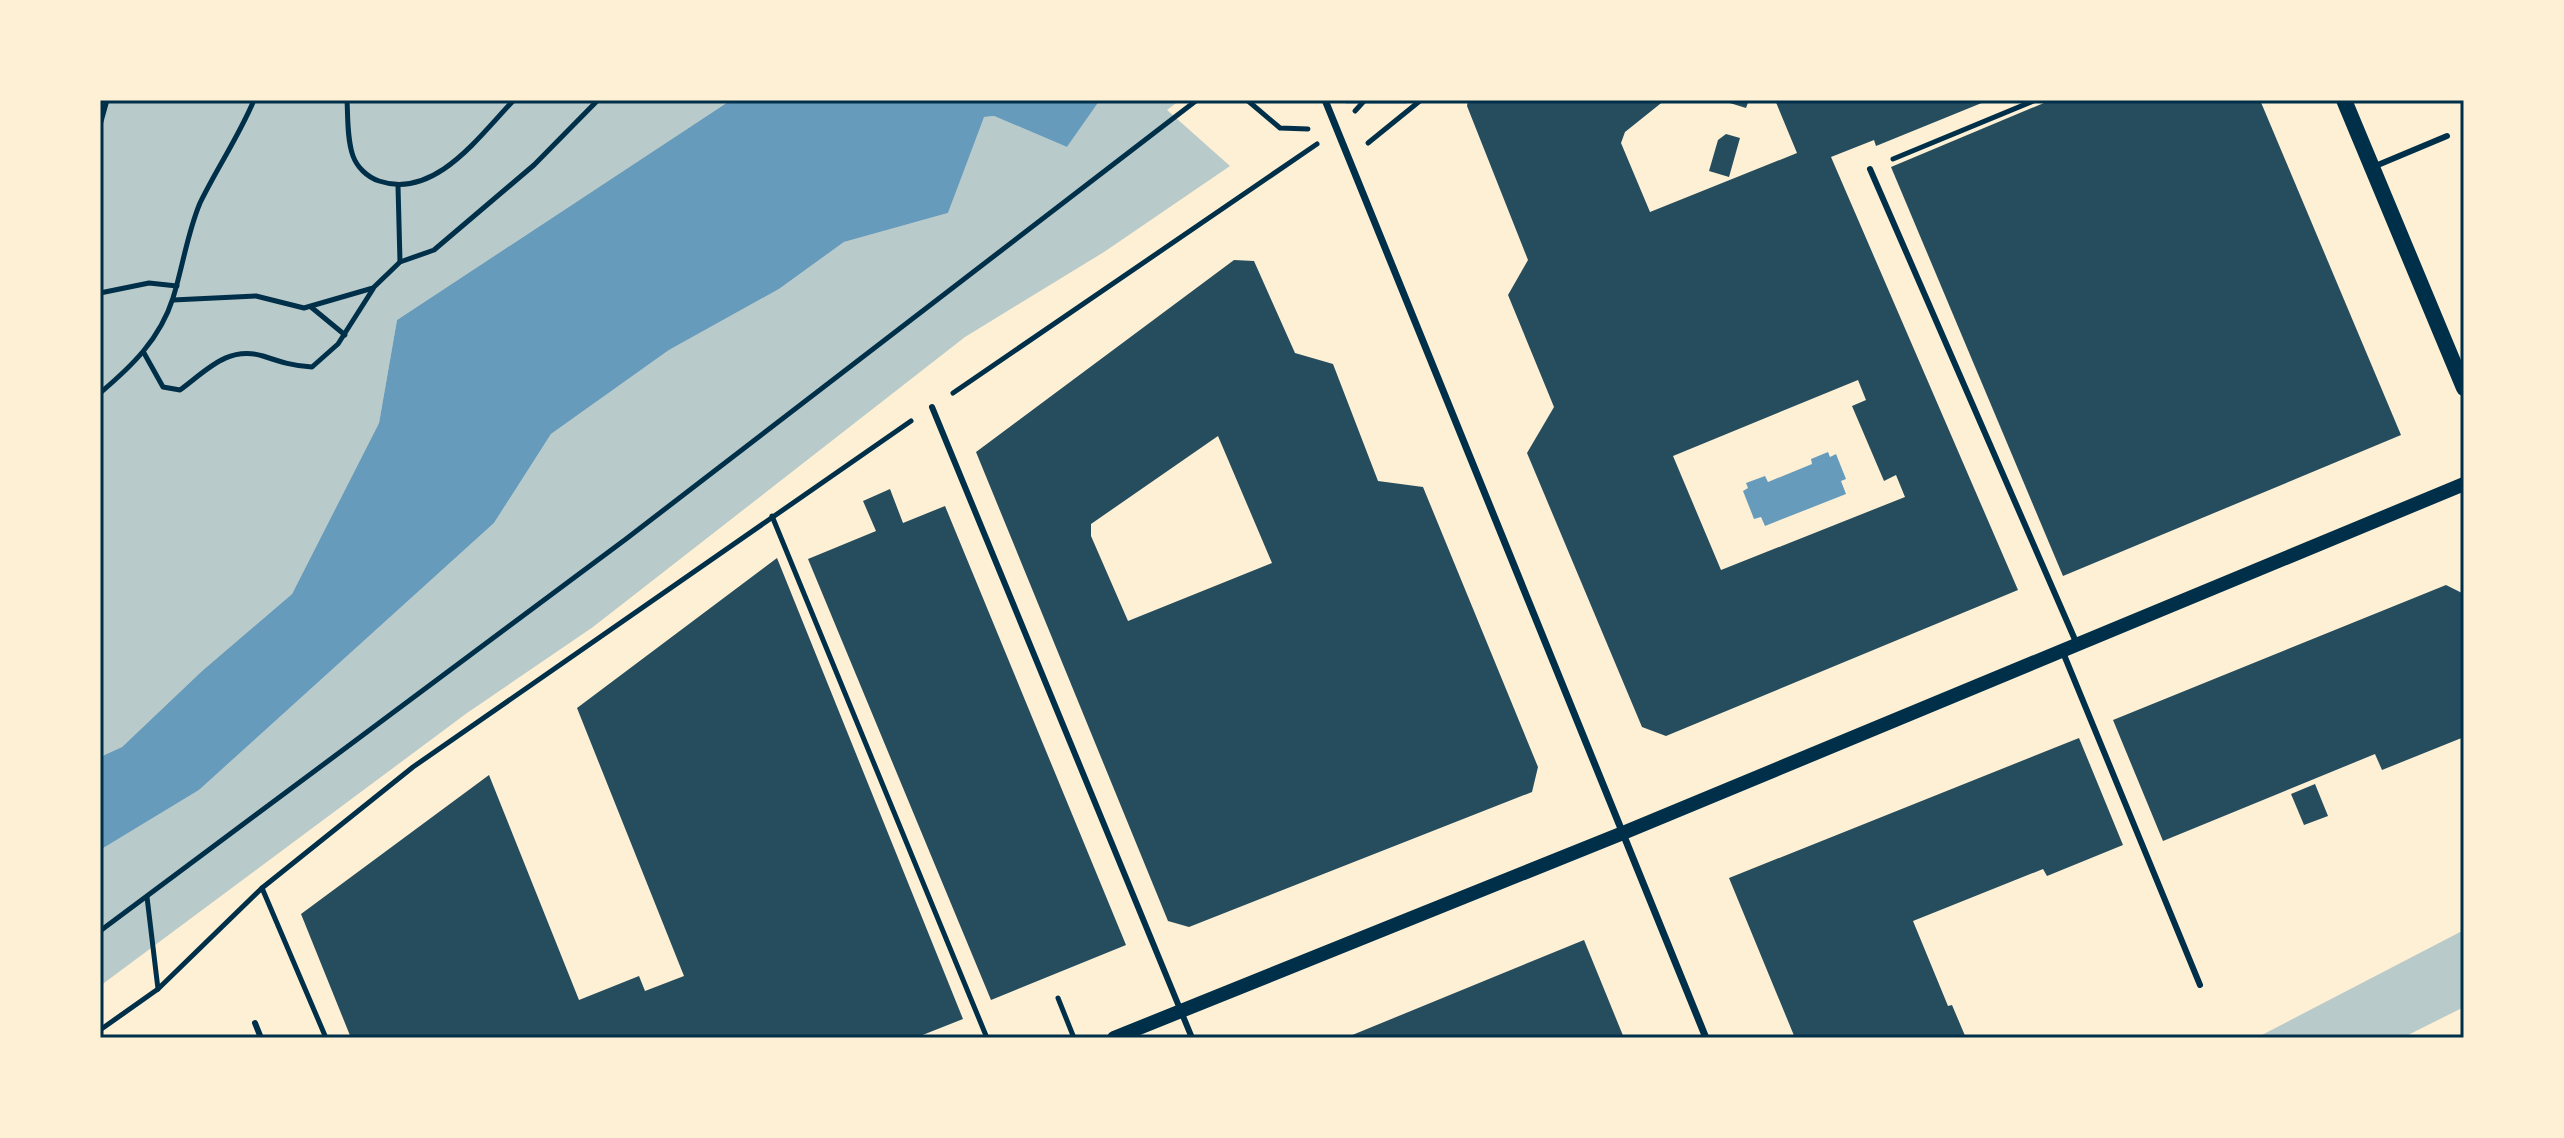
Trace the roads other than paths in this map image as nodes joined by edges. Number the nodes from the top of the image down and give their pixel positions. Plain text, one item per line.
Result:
1 (2344, 100) edge
2 (1326, 102) edge
3 (2447, 136) dead end
4 (2372, 167) junction
5 (1870, 169) road end
6 (2464, 388) edge
7 (932, 407) road end
8 (2464, 484) edge
9 (2069, 648) junction
10 (1623, 833) junction
11 (2200, 985) dead end
12 (1181, 1011) junction
13 (255, 1023) dead end
14 (261, 1038) edge
15 (1114, 1038) edge
16 (1192, 1038) edge
17 (1706, 1038) edge

1 - 4 main road
2 - 10 street
3 - 4 lane
4 - 6 main road
5 - 9 lane
7 - 12 lane
8 - 9 street
9 - 10 street
9 - 11 lane
10 - 12 street
10 - 17 street
12 - 15 street
12 - 16 lane
13 - 14 lane

